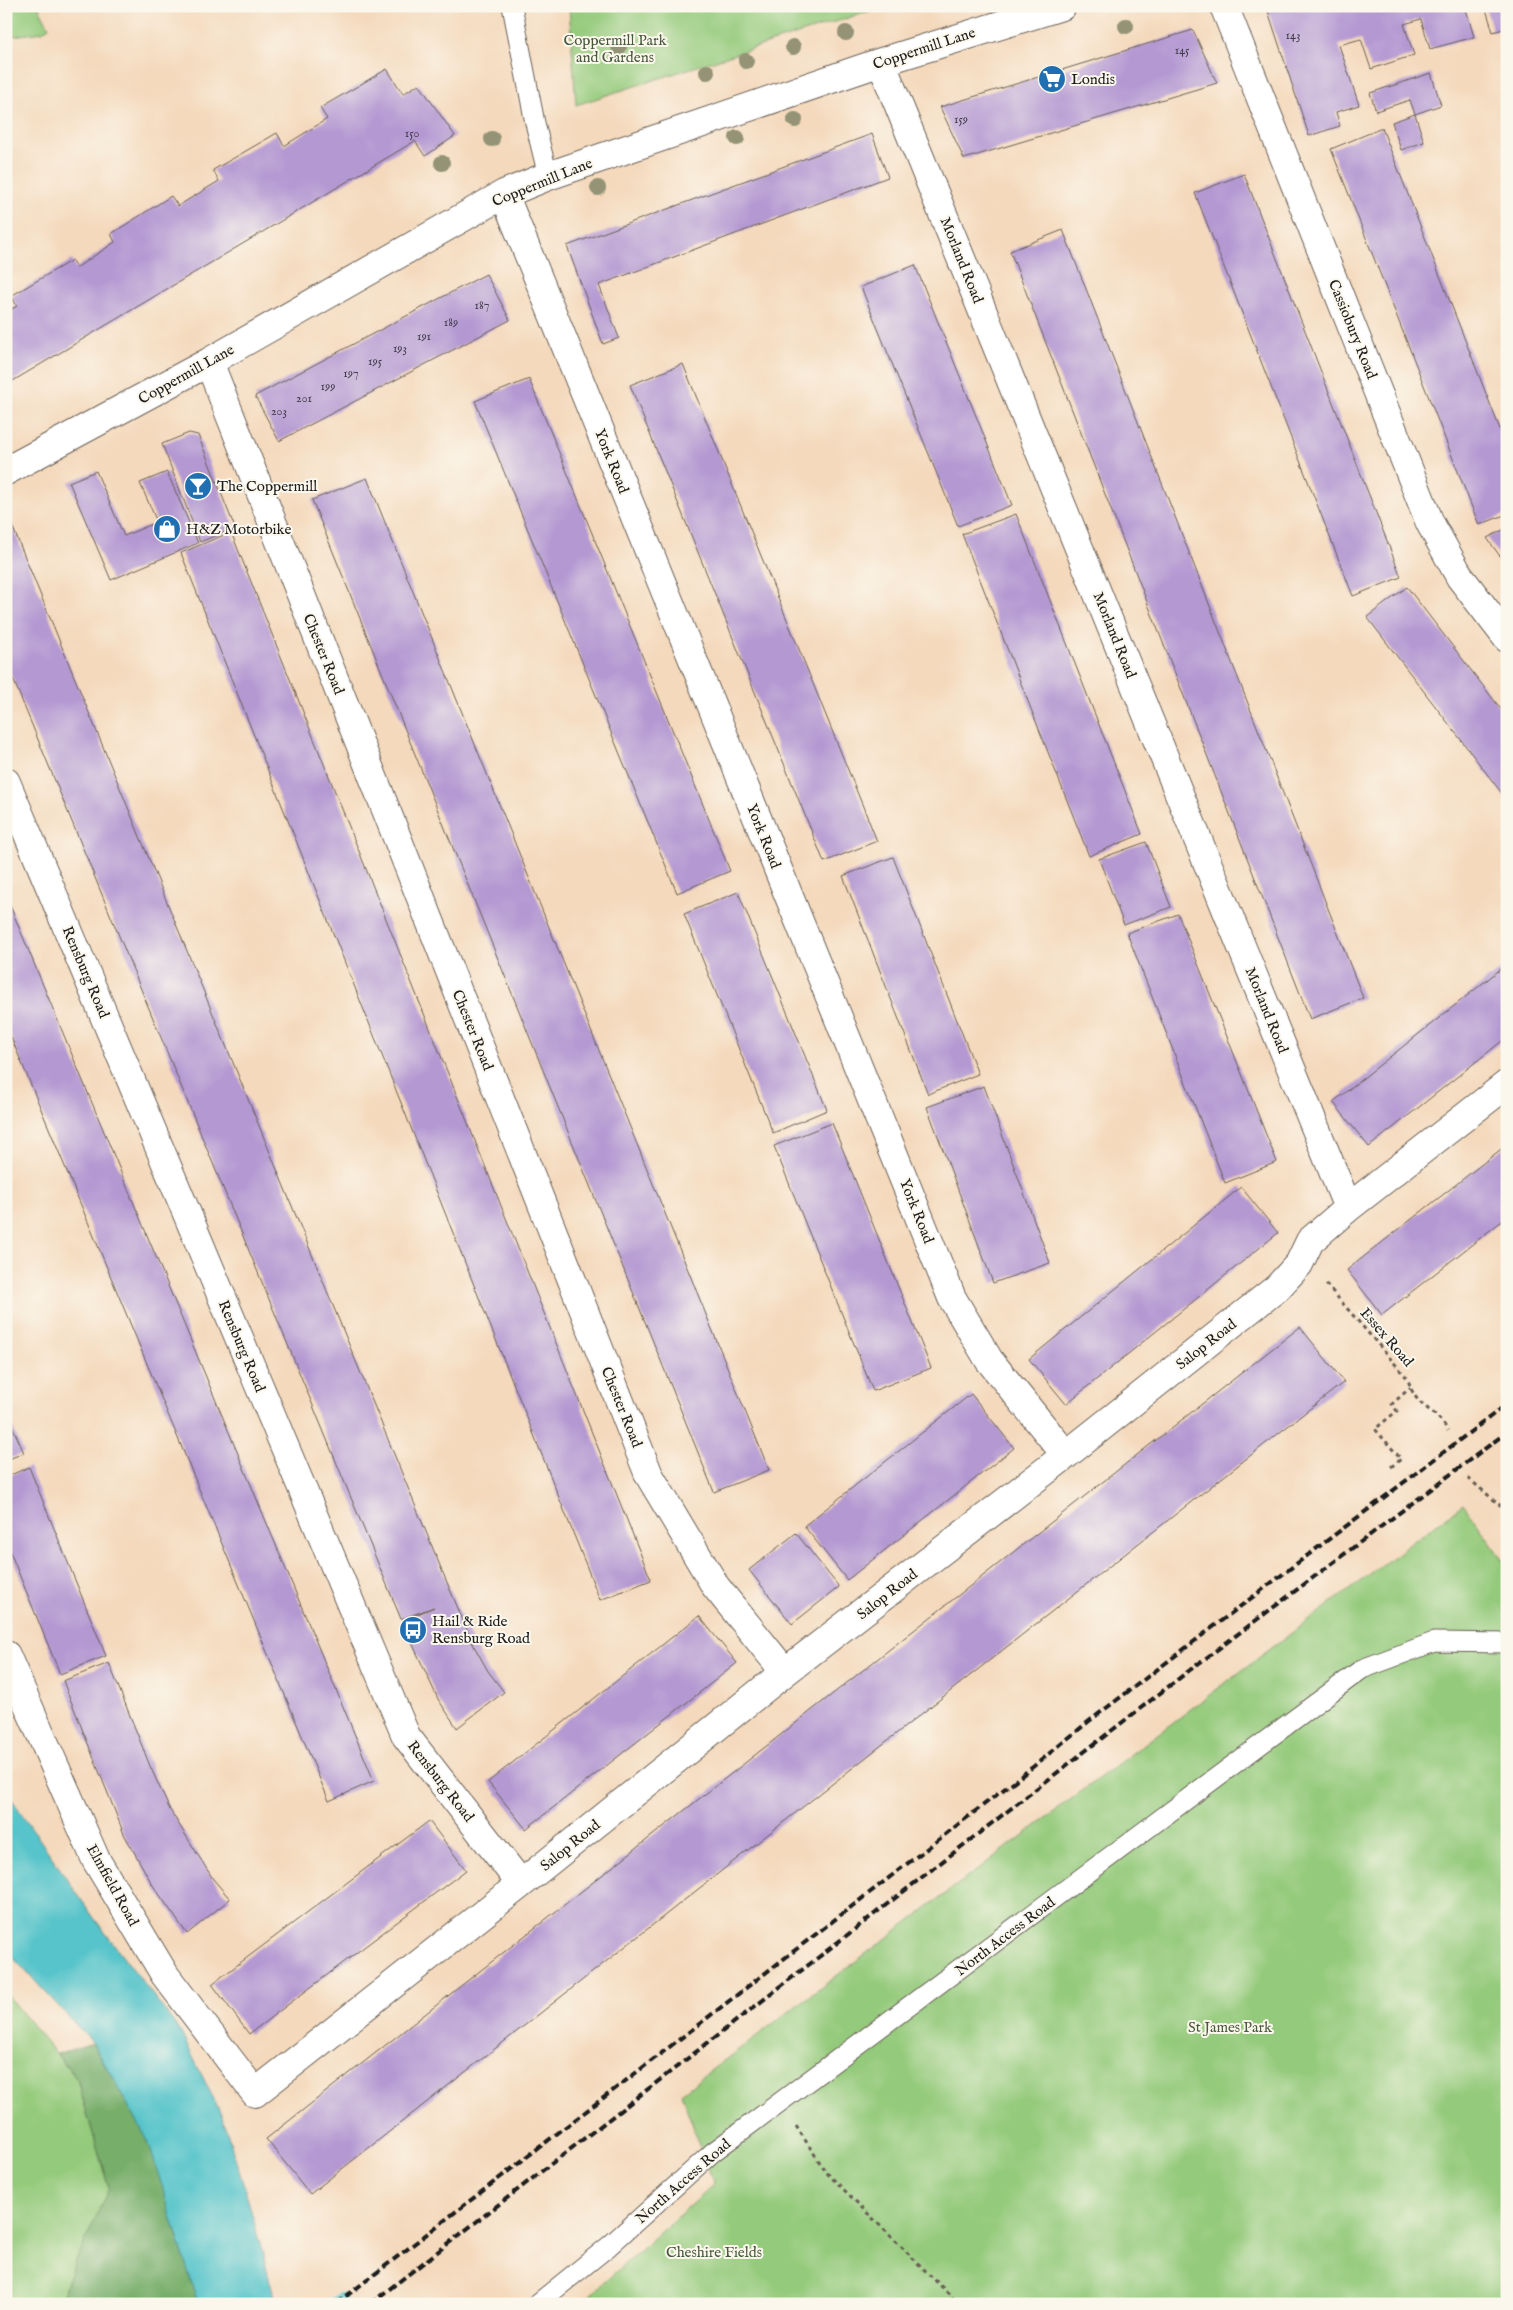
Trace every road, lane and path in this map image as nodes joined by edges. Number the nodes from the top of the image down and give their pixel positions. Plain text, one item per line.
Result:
1 (512, 6) edge
2 (1062, 6) edge
3 (1224, 6) edge
4 (881, 62) junction
5 (548, 176) junction
6 (504, 194) junction
7 (209, 362) junction
8 (6, 471) edge
9 (1507, 638) edge
10 (6, 782) edge
11 (1507, 1084) edge
12 (1348, 1208) junction
13 (1299, 1264) junction
14 (1410, 1388) junction
15 (1448, 1431) dead end
16 (1066, 1455) junction
17 (1391, 1467) dead end
18 (1468, 1478) dead end
19 (1507, 1511) edge
20 (1507, 1643) edge
21 (6, 1655) edge
22 (785, 1672) junction
23 (521, 1884) junction
24 (255, 2093) joint
25 (775, 2108) junction
26 (537, 2304) edge
27 (959, 2304) edge

1 - 5 lane
2 - 4 street, Coppermill Lane
3 - 9 street, Cassiobury Road
4 - 5 street, Coppermill Lane
4 - 12 street, Morland Road
5 - 6 street, Coppermill Lane
6 - 7 street, Coppermill Lane
6 - 16 street, York Road
7 - 8 street, Coppermill Lane
7 - 22 street, Chester Road
10 - 23 street, Rensburg Road
11 - 12 street, Salop Road
12 - 13 street, Salop Road
13 - 14 path, Essex Road
13 - 16 street, Salop Road
14 - 15 path, Essex Road
14 - 17 path
16 - 22 street, Salop Road
18 - 19 path
20 - 25 lane, North Access Road
21 - 24 street, Elmfield Road
22 - 23 street, Salop Road
23 - 24 street, Salop Road
25 - 26 lane, North Access Road
25 - 27 path

